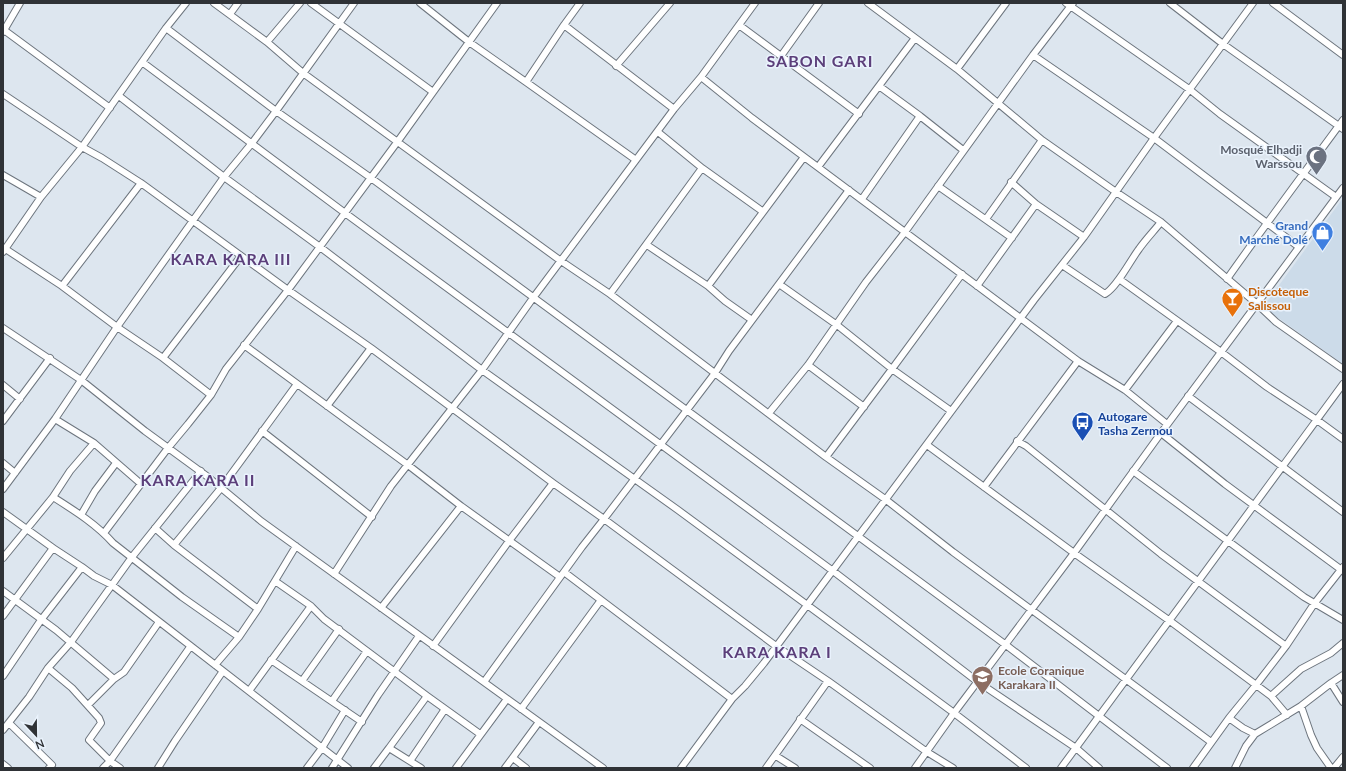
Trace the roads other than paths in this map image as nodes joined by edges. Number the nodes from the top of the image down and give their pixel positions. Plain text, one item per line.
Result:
1 (20, 3) edge
2 (186, 3) edge
3 (214, 3) edge
4 (238, 3) edge
5 (300, 3) edge
6 (311, 3) edge
7 (354, 3) edge
8 (421, 3) edge
9 (497, 3) edge
10 (580, 3) edge
11 (670, 3) edge
12 (755, 3) edge
13 (819, 3) edge
14 (868, 3) edge
15 (1006, 3) edge
16 (1170, 3) edge
17 (1253, 3) edge
18 (1273, 3) edge
19 (1070, 4) edge
20 (230, 14) junction
21 (338, 23) junction
22 (564, 25) junction
23 (738, 25) junction
24 (166, 28) junction
25 (3, 31) edge
26 (915, 38) junction
27 (268, 42) junction
28 (469, 42) junction
29 (1223, 44) junction
30 (1033, 54) junction
31 (1343, 55) edge
32 (781, 56) junction
33 (142, 62) junction
34 (616, 66) junction
35 (957, 69) junction
36 (303, 73) junction
37 (700, 77) junction
38 (526, 82) junction
39 (879, 86) junction
40 (1189, 90) junction
41 (433, 92) junction
42 (3, 94) edge
43 (119, 96) junction
44 (998, 104) junction
45 (110, 108) junction
46 (674, 109) junction
47 (276, 111) junction
48 (859, 114) junction
49 (920, 116) junction
50 (1343, 120) edge
51 (1341, 127) edge
52 (658, 132) junction
53 (1154, 138) junction
54 (1042, 140) junction
55 (398, 141) junction
56 (252, 143) junction
57 (82, 147) junction
58 (963, 150) junction
59 (804, 157) junction
60 (636, 160) junction
61 (818, 167) junction
62 (702, 168) junction
63 (1304, 174) junction
64 (3, 175) edge
65 (224, 177) junction
66 (371, 178) junction
67 (1011, 182) junction
68 (141, 183) junction
69 (938, 186) junction
70 (1343, 188) edge
71 (849, 190) junction
72 (1116, 192) junction
73 (41, 197) junction
74 (1336, 197) junction
75 (862, 199) junction
76 (1036, 204) junction
77 (762, 211) junction
78 (345, 213) junction
79 (986, 219) junction
80 (192, 221) junction
81 (1161, 222) junction
82 (1267, 223) junction
83 (905, 232) junction
84 (1084, 237) junction
85 (1012, 238) junction
86 (647, 245) junction
87 (320, 247) junction
88 (1299, 247) junction
89 (4, 249) edge
90 (241, 256) junction
91 (561, 261) junction
92 (1062, 265) junction
93 (962, 274) junction
94 (1119, 279) junction
95 (1227, 279) junction
96 (779, 284) junction
97 (62, 286) junction
98 (708, 286) junction
99 (977, 286) junction
100 (288, 290) junction
101 (610, 294) junction
102 (533, 298) junction
103 (1257, 304) junction
104 (1020, 318) junction
105 (752, 320) junction
106 (1176, 321) junction
107 (837, 325) junction
108 (117, 327) junction
109 (3, 328) edge
110 (507, 332) junction
111 (244, 345) junction
112 (371, 348) junction
113 (1221, 352) junction
114 (50, 358) junction
115 (163, 358) junction
116 (1078, 361) junction
117 (808, 365) junction
118 (892, 369) junction
119 (1343, 369) edge
120 (482, 370) junction
121 (715, 373) junction
122 (81, 380) junction
123 (297, 384) junction
124 (1343, 384) edge
125 (3, 385) edge
126 (1126, 390) junction
127 (211, 395) junction
128 (1188, 396) junction
129 (20, 399) junction
130 (327, 406) junction
131 (452, 407) junction
132 (864, 407) junction
133 (686, 409) junction
134 (951, 411) junction
135 (768, 413) junction
136 (55, 419) junction
137 (1317, 420) junction
138 (3, 421) edge
139 (1167, 424) junction
140 (262, 431) junction
141 (1161, 433) junction
142 (1343, 439) edge
143 (1017, 441) junction
144 (94, 443) junction
145 (660, 444) junction
146 (927, 445) junction
147 (168, 448) junction
148 (826, 457) junction
149 (116, 463) junction
150 (3, 464) edge
151 (408, 465) junction
152 (1283, 467) junction
153 (201, 471) junction
154 (1134, 471) junction
155 (15, 473) junction
156 (634, 479) junction
157 (140, 483) junction
158 (553, 483) junction
159 (984, 486) junction
160 (221, 488) junction
161 (3, 489) edge
162 (53, 497) junction
163 (885, 499) junction
164 (1254, 505) junction
165 (461, 506) junction
166 (1105, 509) junction
167 (3, 512) edge
168 (1343, 512) edge
169 (80, 515) junction
170 (372, 517) junction
171 (604, 519) junction
172 (155, 528) junction
173 (28, 529) junction
174 (104, 533) junction
175 (858, 537) junction
176 (509, 541) junction
177 (1227, 542) junction
178 (174, 545) junction
179 (296, 546) junction
180 (53, 548) junction
181 (1074, 553) junction
182 (132, 557) junction
183 (3, 558) edge
184 (82, 567) junction
185 (1342, 569) edge
186 (833, 571) junction
187 (334, 574) junction
188 (562, 574) junction
189 (1198, 580) junction
190 (275, 581) junction
191 (112, 586) junction
192 (3, 591) edge
193 (14, 600) junction
194 (601, 600) junction
195 (1314, 604) junction
196 (311, 606) junction
197 (806, 606) junction
198 (381, 608) junction
199 (258, 609) junction
200 (1032, 610) junction
201 (3, 616) edge
202 (41, 620) junction
203 (1343, 620) edge
204 (1170, 621) junction
205 (159, 622) junction
206 (339, 629) junction
207 (419, 636) junction
208 (238, 637) junction
209 (71, 642) junction
210 (1343, 643) edge
211 (1006, 645) junction
212 (433, 646) junction
213 (776, 646) junction
214 (1286, 646) junction
215 (190, 647) junction
216 (367, 651) junction
217 (272, 660) junction
218 (215, 665) junction
219 (48, 668) junction
220 (223, 671) junction
221 (395, 672) junction
222 (1343, 675) edge
223 (3, 676) edge
224 (114, 679) junction
225 (1125, 680) junction
226 (302, 681) junction
227 (484, 682) junction
228 (828, 682) junction
229 (978, 682) junction
230 (1330, 683) junction
231 (1256, 685) junction
232 (248, 691) junction
233 (427, 696) junction
234 (1271, 696) junction
235 (507, 699) junction
236 (732, 699) junction
237 (332, 701) junction
238 (1343, 702) edge
239 (88, 705) junction
240 (1301, 706) junction
241 (445, 709) junction
242 (521, 709) junction
243 (345, 710) junction
244 (954, 714) junction
245 (1287, 715) junction
246 (1099, 717) junction
247 (1228, 718) junction
248 (800, 719) junction
249 (362, 722) junction
250 (539, 722) junction
251 (9, 723) junction
252 (3, 730) edge
253 (480, 734) junction
254 (1255, 734) junction
255 (1211, 742) junction
256 (322, 748) junction
257 (389, 748) junction
258 (1076, 748) junction
259 (927, 752) junction
260 (776, 756) junction
261 (1343, 757) edge
262 (513, 758) junction
263 (338, 760) junction
264 (110, 761) junction
265 (410, 761) junction
266 (3, 764) edge
267 (683, 767) edge
268 (8, 768) edge
269 (49, 768) edge
270 (103, 768) edge
271 (120, 768) edge
272 (158, 768) edge
273 (307, 768) edge
274 (332, 768) edge
275 (348, 768) edge
276 (374, 768) edge
277 (421, 768) edge
278 (456, 768) edge
279 (505, 768) edge
280 (526, 768) edge
281 (603, 768) edge
282 (766, 768) edge
283 (795, 768) edge
284 (870, 768) edge
285 (915, 768) edge
286 (953, 768) edge
287 (1026, 768) edge
288 (1061, 768) edge
289 (1099, 768) edge
290 (1167, 768) edge
291 (1193, 768) edge
292 (1235, 768) edge
293 (1330, 768) edge
294 (1334, 768) edge

1 - 25 street
2 - 24 street
3 - 20 street
4 - 20 street
5 - 27 street
6 - 21 street
7 - 21 street
8 - 28 street
9 - 28 street
10 - 22 street
11 - 34 street
12 - 23 street
13 - 32 street
14 - 26 street
15 - 35 street
16 - 29 street
17 - 29 street
18 - 31 street
19 - 30 street
19 - 40 street
20 - 27 street
21 - 36 street
21 - 41 street
22 - 34 street
22 - 38 street
23 - 32 street
23 - 37 street
24 - 33 street
24 - 47 street
25 - 45 street
26 - 35 street
26 - 39 street
27 - 36 street
28 - 38 street
28 - 41 street
29 - 40 street
29 - 51 street
30 - 44 street
30 - 53 street
32 - 48 street
33 - 43 street
33 - 56 street
34 - 46 street
35 - 44 street
36 - 47 street
36 - 55 street
37 - 46 street
37 - 59 street
38 - 60 street
39 - 48 street
39 - 49 street
40 - 53 street
40 - 63 street
41 - 55 street
42 - 57 street
43 - 45 street
43 - 65 street
44 - 54 street
44 - 58 street
45 - 57 street
46 - 52 street
47 - 56 street
47 - 66 street
48 - 61 street
49 - 58 street
49 - 75 street
50 - 51 street
51 - 63 street
52 - 60 street
52 - 62 street
53 - 72 street
53 - 82 street
54 - 67 street
54 - 72 street
55 - 66 street
55 - 91 street
56 - 65 street
56 - 78 street
57 - 68 street
57 - 73 street
58 - 69 street
59 - 61 street
59 - 77 street
60 - 91 street
61 - 71 street
62 - 77 street
62 - 86 street
63 - 74 street
63 - 82 street
64 - 73 street
65 - 80 street
65 - 87 street
66 - 78 street
66 - 102 street
67 - 76 street
67 - 79 street
68 - 80 street
68 - 97 street
69 - 79 street
69 - 83 street
70 - 74 street
71 - 75 street
71 - 96 street
72 - 81 street
72 - 84 street
73 - 89 street
74 - 88 street
75 - 83 street
76 - 84 street
76 - 85 street
77 - 98 street
78 - 87 street
78 - 110 street
79 - 85 street
80 - 90 street
80 - 108 street
81 - 94 street
81 - 95 street
82 - 88 street
82 - 95 street
83 - 93 street
83 - 107 street
84 - 92 street
85 - 99 street
86 - 98 street
86 - 101 street
87 - 100 street
87 - 120 street
88 - 103 street
89 - 97 street
90 - 100 street
90 - 115 street
91 - 101 street
91 - 102 street
92 - 94 street
92 - 104 street
93 - 99 street
93 - 118 street
94 - 106 street
95 - 103 street
96 - 105 street
96 - 107 street
97 - 108 street
98 - 105 street
99 - 104 street
100 - 111 street
100 - 112 street
101 - 121 street
102 - 110 street
102 - 133 street
103 - 113 street
103 - 119 street
104 - 116 street
104 - 134 street
105 - 121 street
106 - 113 street
106 - 126 street
107 - 117 street
107 - 118 street
108 - 115 street
108 - 122 street
109 - 114 street
110 - 120 street
110 - 145 street
111 - 123 street
111 - 127 street
112 - 130 street
112 - 131 street
113 - 128 street
113 - 137 street
114 - 122 street
114 - 129 street
115 - 127 street
116 - 126 street
116 - 143 street
117 - 132 street
117 - 135 street
118 - 132 street
118 - 134 street
120 - 131 street
120 - 156 street
121 - 133 street
121 - 135 street
122 - 136 street
122 - 147 street
123 - 130 street
123 - 140 street
124 - 137 street
125 - 129 street
126 - 139 street
127 - 147 street
128 - 139 street
128 - 152 street
129 - 138 street
130 - 151 street
131 - 151 street
131 - 158 street
132 - 148 street
133 - 145 street
133 - 175 street
134 - 146 street
135 - 148 street
136 - 144 street
136 - 155 street
137 - 142 street
137 - 152 street
139 - 141 street
140 - 160 street
140 - 170 street
141 - 154 street
141 - 164 street
143 - 159 street
143 - 166 street
144 - 149 street
144 - 162 street
145 - 156 street
145 - 186 street
146 - 159 street
146 - 163 street
147 - 153 street
147 - 157 street
148 - 163 street
149 - 157 street
149 - 169 street
150 - 155 street
151 - 165 street
151 - 170 street
152 - 164 street
152 - 168 street
153 - 160 street
153 - 172 street
154 - 166 street
154 - 177 street
155 - 161 street
156 - 171 street
156 - 197 street
157 - 174 street
158 - 171 street
158 - 176 street
159 - 181 street
160 - 178 street
160 - 179 street
162 - 169 street
162 - 173 street
163 - 175 street
163 - 200 street
164 - 177 street
164 - 185 street
165 - 176 street
165 - 198 street
166 - 181 street
166 - 189 street
167 - 173 street
169 - 174 street
170 - 187 street
171 - 188 street
171 - 213 street
172 - 178 street
172 - 182 street
173 - 180 street
173 - 183 street
174 - 182 street
175 - 186 street
175 - 211 street
176 - 188 street
176 - 212 street
177 - 189 street
177 - 195 street
178 - 199 street
179 - 187 street
179 - 190 street
180 - 184 street
180 - 193 street
181 - 200 street
181 - 204 street
182 - 191 street
182 - 208 street
184 - 191 street
184 - 202 street
185 - 195 street
186 - 197 street
186 - 229 street
187 - 198 street
188 - 194 street
188 - 227 street
189 - 204 street
189 - 214 street
190 - 196 street
190 - 199 street
191 - 205 street
191 - 209 street
192 - 193 street
193 - 201 street
193 - 202 street
194 - 236 street
194 - 242 street
195 - 203 street
195 - 214 street
196 - 206 street
196 - 217 street
197 - 213 street
197 - 244 street
198 - 207 street
199 - 208 street
200 - 211 street
200 - 225 street
202 - 209 street
202 - 223 street
204 - 225 street
204 - 231 street
205 - 215 street
205 - 224 street
206 - 216 street
206 - 226 street
207 - 212 street
207 - 221 street
208 - 218 street
209 - 219 street
209 - 224 street
210 - 234 street
211 - 229 street
211 - 246 street
212 - 227 street
213 - 228 street
213 - 236 street
214 - 231 street
215 - 218 street
215 - 264 street
216 - 221 street
216 - 237 street
217 - 226 street
217 - 232 street
218 - 220 street
219 - 239 street
219 - 251 street
220 - 232 street
220 - 272 street
221 - 233 street
221 - 249 street
222 - 230 street
224 - 239 street
225 - 246 street
225 - 255 street
226 - 237 street
227 - 235 street
228 - 248 street
228 - 259 street
229 - 244 street
229 - 258 street
230 - 238 street
230 - 240 street
231 - 234 street
231 - 247 street
232 - 256 street
233 - 241 street
233 - 257 street
234 - 245 street
235 - 242 street
235 - 253 street
236 - 267 street
237 - 243 street
239 - 264 street
240 - 245 street
240 - 293 street
241 - 253 street
241 - 265 street
242 - 250 street
243 - 249 street
243 - 256 street
244 - 259 street
244 - 287 street
245 - 254 street
246 - 258 street
246 - 290 street
247 - 254 street
247 - 255 street
248 - 260 street
248 - 284 street
249 - 263 street
250 - 262 street
250 - 281 street
251 - 252 street
251 - 269 street
253 - 278 street
254 - 292 street
255 - 291 street
256 - 263 street
256 - 273 street
257 - 265 street
257 - 276 street
258 - 288 street
258 - 289 street
259 - 285 street
259 - 286 street
260 - 282 street
260 - 283 street
261 - 294 street
262 - 279 street
262 - 280 street
263 - 274 street
263 - 275 street
264 - 270 street
264 - 271 street
265 - 277 street
266 - 268 street

